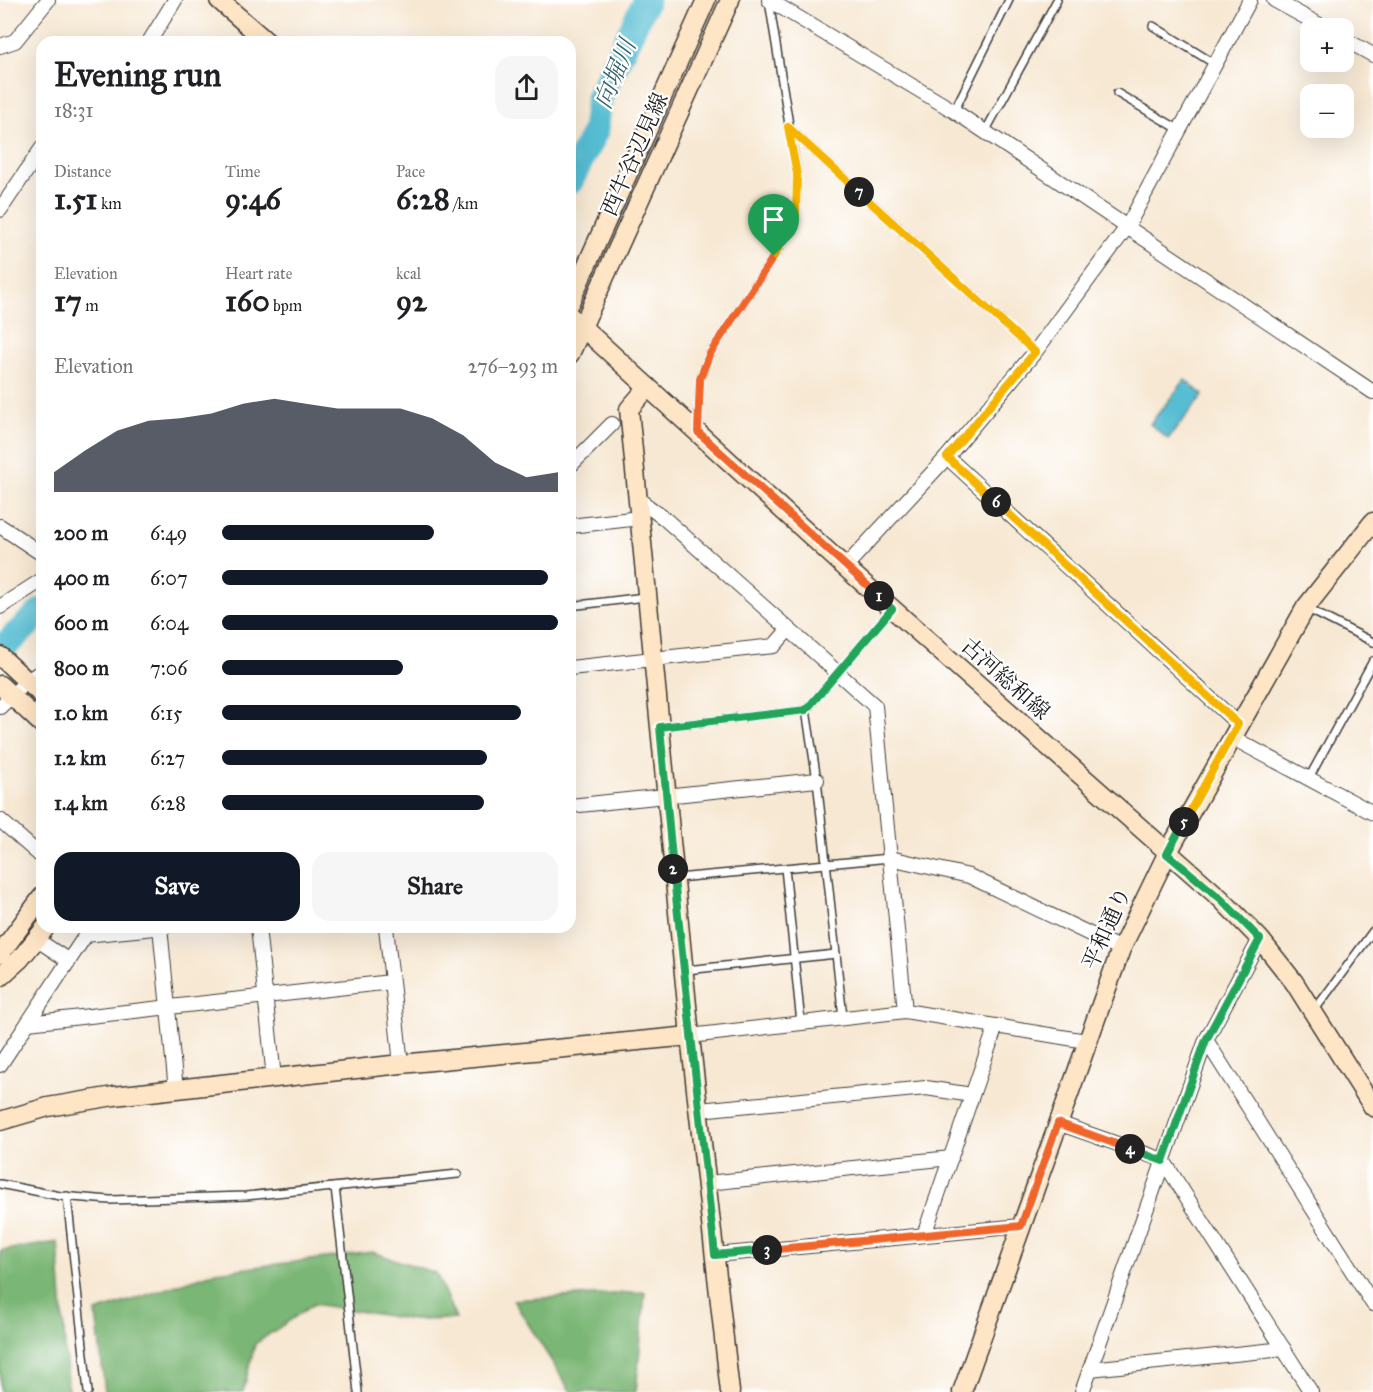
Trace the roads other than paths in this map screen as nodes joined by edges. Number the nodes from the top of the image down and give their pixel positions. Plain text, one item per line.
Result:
1 (48, 0) edge
2 (175, 0) edge
3 (219, 0) edge
4 (706, 0) edge
5 (730, 0) edge
6 (1009, 0) edge
7 (1057, 0) edge
8 (1250, 0) edge
9 (1274, 0) edge
10 (769, 1) edge
11 (1307, 18) edge
12 (1153, 26) dead end
13 (153, 36) edge
14 (260, 36) edge
15 (1354, 45) edge
16 (0, 46) edge
17 (1373, 55) edge
18 (1216, 64) junction
19 (1118, 93) dead end
20 (954, 111) junction
21 (788, 127) junction
22 (1180, 130) junction
23 (986, 132) junction
24 (36, 157) edge
25 (0, 210) edge
26 (1127, 227) junction
27 (576, 290) edge
28 (576, 322) edge
29 (1035, 352) junction
30 (648, 387) junction
31 (1373, 392) edge
32 (612, 424) dead end
33 (698, 432) junction
34 (947, 457) junction
35 (576, 460) edge
36 (638, 499) junction
37 (640, 518) junction
38 (1373, 522) edge
39 (576, 525) edge
40 (0, 526) edge
41 (36, 550) edge
42 (845, 567) junction
43 (36, 584) edge
44 (648, 597) junction
45 (576, 605) edge
46 (0, 608) edge
47 (1306, 608) junction
48 (892, 609) junction
49 (788, 630) junction
50 (1373, 642) edge
51 (0, 656) edge
52 (654, 657) junction
53 (1373, 661) edge
54 (576, 667) edge
55 (838, 674) junction
56 (31, 676) edge
57 (4, 694) edge
58 (806, 710) junction
59 (36, 719) edge
60 (660, 727) junction
61 (1235, 730) junction
62 (1308, 778) junction
63 (817, 780) junction
64 (667, 796) junction
65 (576, 805) edge
66 (1373, 813) edge
67 (0, 820) edge
68 (36, 852) edge
69 (1167, 854) junction
70 (890, 858) junction
71 (826, 863) junction
72 (786, 868) junction
73 (674, 878) junction
74 (36, 905) edge
75 (1373, 931) edge
76 (41, 933) edge
77 (87, 933) edge
78 (161, 933) edge
79 (259, 933) edge
80 (387, 933) edge
81 (1260, 939) junction
82 (1121, 948) junction
83 (0, 954) edge
84 (836, 954) junction
85 (794, 959) junction
86 (69, 961) junction
87 (683, 970) junction
88 (0, 977) edge
89 (391, 982) junction
90 (266, 996) junction
91 (168, 1007) junction
92 (905, 1011) junction
93 (1313, 1012) junction
94 (843, 1018) junction
95 (28, 1023) junction
96 (801, 1023) junction
97 (996, 1026) junction
98 (690, 1036) junction
99 (1206, 1040) junction
100 (1086, 1041) junction
101 (401, 1064) junction
102 (0, 1065) edge
103 (274, 1078) junction
104 (176, 1090) junction
105 (972, 1095) junction
106 (1373, 1107) edge
107 (699, 1110) junction
108 (0, 1121) edge
109 (1058, 1123) junction
110 (951, 1158) junction
111 (1163, 1161) junction
112 (458, 1174) dead end
113 (707, 1183) junction
114 (0, 1184) edge
115 (335, 1187) junction
116 (67, 1196) junction
117 (1021, 1226) junction
118 (924, 1235) junction
119 (715, 1255) junction
120 (1373, 1304) edge
121 (1284, 1349) junction
122 (1090, 1369) junction
123 (88, 1392) edge
124 (358, 1392) edge
125 (730, 1392) edge
126 (963, 1392) edge
127 (1082, 1392) edge
128 (1311, 1392) edge

1 - 16 street
2 - 13 street
3 - 14 street
4 - 27 street, 西牛谷辺見線
5 - 28 street, 西牛谷辺見線
6 - 20 lane
7 - 23 lane
8 - 18 street
9 - 11 street
10 - 20 street
10 - 21 lane
12 - 18 lane
15 - 17 street
18 - 22 street
19 - 22 lane
20 - 23 street
21 - 29 lane
21 - 33 lane
22 - 26 street
23 - 26 street
24 - 25 street
26 - 29 street
26 - 31 street
28 - 30 street, 古河総和線
29 - 34 street
30 - 33 street, 古河総和線
30 - 36 street
32 - 35 street
33 - 42 street, 古河総和線
34 - 42 street
34 - 61 street
36 - 37 street
36 - 49 street
37 - 39 street
37 - 44 street
38 - 47 street, 平和通り
40 - 41 street
42 - 48 street, 古河総和線
43 - 46 street
44 - 45 lane
44 - 52 street
47 - 50 lane
47 - 61 street, 平和通り
48 - 55 lane
48 - 69 street, 古河総和線
49 - 52 street
49 - 55 street
51 - 56 street
52 - 54 street
52 - 60 street
53 - 62 lane
55 - 58 lane
55 - 70 street
56 - 57 street
57 - 59 street
58 - 60 lane
58 - 63 lane
60 - 64 street
61 - 62 street
61 - 69 street, 平和通り
62 - 66 street
63 - 64 street
63 - 71 lane
64 - 65 street
64 - 73 street
67 - 68 street
69 - 81 street, 古河総和線
69 - 82 street, 平和通り
70 - 71 lane
70 - 82 street
70 - 92 street
71 - 72 lane
71 - 84 lane
72 - 73 lane
72 - 85 lane
73 - 87 street
74 - 83 street
75 - 93 lane
76 - 86 street
76 - 88 street
77 - 86 street
78 - 91 street
79 - 90 street
80 - 89 street
81 - 93 street, 古河総和線
81 - 99 street
82 - 100 street, 平和通り
84 - 85 lane
84 - 94 lane
85 - 87 lane
85 - 96 lane
86 - 95 street
87 - 98 street
89 - 90 street
89 - 101 street
90 - 91 street
90 - 103 street
91 - 95 street
91 - 104 street
92 - 94 street
92 - 97 street
93 - 106 street, 古河総和線
94 - 96 street
95 - 102 street
96 - 98 street
97 - 100 street
97 - 105 street
98 - 101 street
98 - 107 street
99 - 111 street
99 - 120 street
100 - 109 street, 平和通り
101 - 103 street
103 - 104 street
104 - 108 street
105 - 107 street
105 - 110 street
107 - 113 street
109 - 111 street
109 - 117 street, 平和通り
110 - 113 street
110 - 118 street
111 - 121 street
111 - 122 street
112 - 115 lane
113 - 119 street
114 - 116 lane
115 - 116 lane
115 - 124 lane
116 - 123 lane
117 - 118 street
117 - 126 street, 平和通り
118 - 119 street
119 - 125 street
121 - 122 street
121 - 128 street
122 - 127 street

